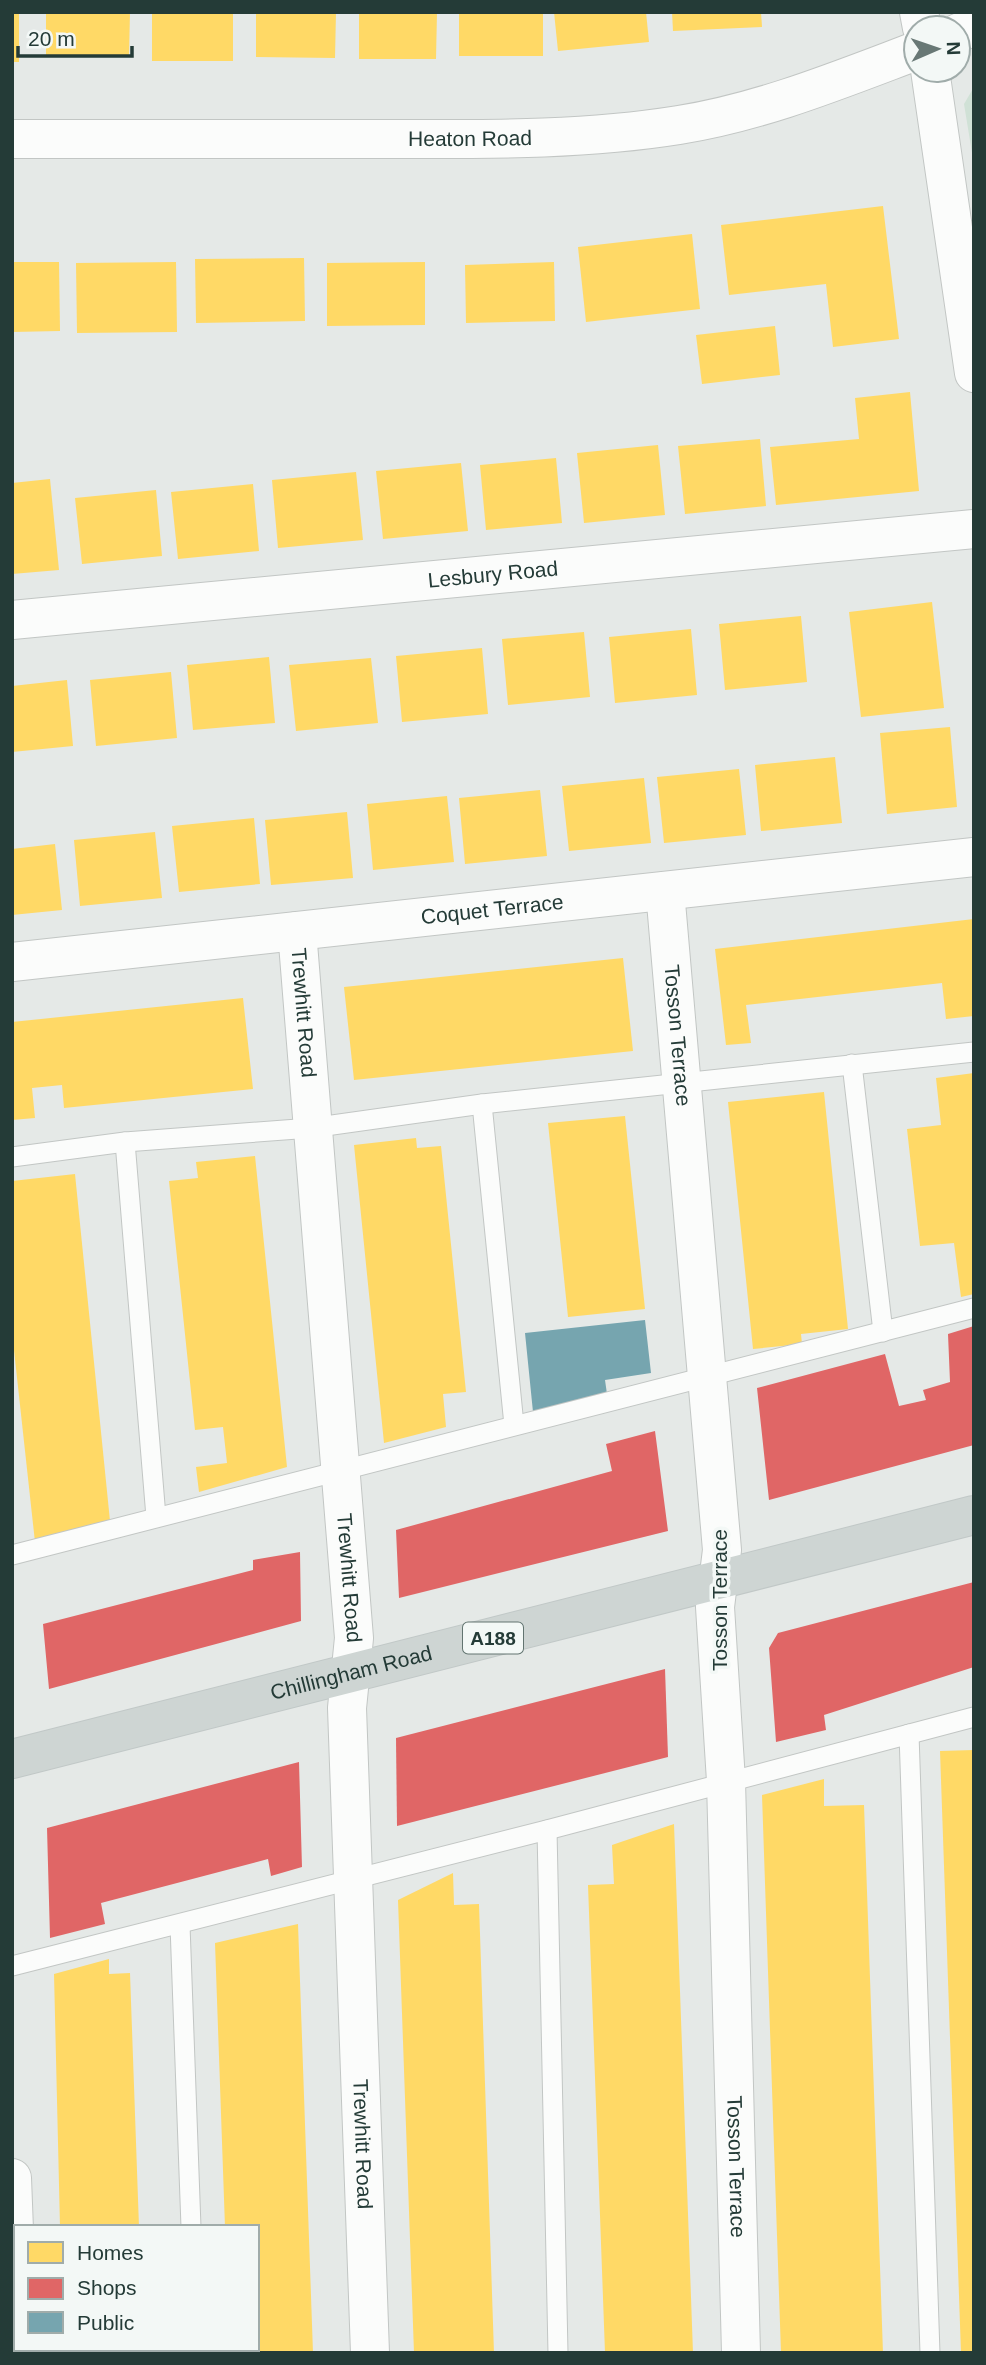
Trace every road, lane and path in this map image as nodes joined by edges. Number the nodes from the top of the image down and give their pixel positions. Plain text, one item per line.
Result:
1 (902, 56) edge
2 (932, 84) edge
3 (12, 139) edge
4 (974, 373) edge
5 (974, 529) edge
6 (12, 620) edge
7 (974, 857) edge
8 (665, 891) junction
9 (298, 931) junction
10 (12, 962) edge
11 (974, 1052) edge
12 (852, 1064) junction
13 (682, 1082) junction
14 (482, 1104) junction
15 (311, 1128) junction
16 (125, 1142) junction
17 (12, 1157) edge
18 (974, 1308) edge
19 (883, 1332) junction
20 (707, 1378) junction
21 (514, 1425) junction
22 (341, 1469) junction
23 (974, 1515) edge
24 (156, 1517) junction
25 (12, 1555) edge
26 (719, 1580) junction
27 (351, 1675) junction
28 (974, 1717) edge
29 (909, 1734) junction
30 (12, 1759) edge
31 (726, 1781) junction
32 (547, 1830) junction
33 (353, 1878) junction
34 (180, 1925) junction
35 (12, 1966) edge
36 (12, 2178) edge
37 (191, 2225) edge
38 (14, 2230) edge
39 (370, 2353) edge
40 (558, 2353) edge
41 (741, 2353) edge
42 (930, 2353) edge

1 - 3 street, Heaton Road
2 - 4 street
5 - 6 street, Lesbury Road
7 - 8 street, Coquet Terrace
8 - 9 street, Coquet Terrace
8 - 13 street, Tosson Terrace
9 - 10 street, Coquet Terrace
9 - 15 street, Trewhitt Road
11 - 12 lane
12 - 13 lane
12 - 19 lane
13 - 14 lane
13 - 20 street, Tosson Terrace
14 - 15 lane
14 - 21 lane
15 - 16 lane
15 - 22 street, Trewhitt Road
16 - 17 lane
16 - 24 lane
18 - 19 lane
19 - 20 lane
20 - 21 lane
20 - 26 street, Tosson Terrace
21 - 22 lane
22 - 24 lane
22 - 27 street, Trewhitt Road
23 - 26 main road, Chillingham Road / A188
24 - 25 lane
26 - 27 main road, Chillingham Road / A188
26 - 31 street, Tosson Terrace
27 - 30 main road, Chillingham Road / A188
27 - 33 street, Trewhitt Road
28 - 29 lane
29 - 31 lane
29 - 42 lane
31 - 32 lane
31 - 41 street, Tosson Terrace
32 - 33 lane
32 - 40 lane
33 - 34 lane
33 - 39 street, Trewhitt Road
34 - 35 lane
34 - 37 lane
36 - 38 street

